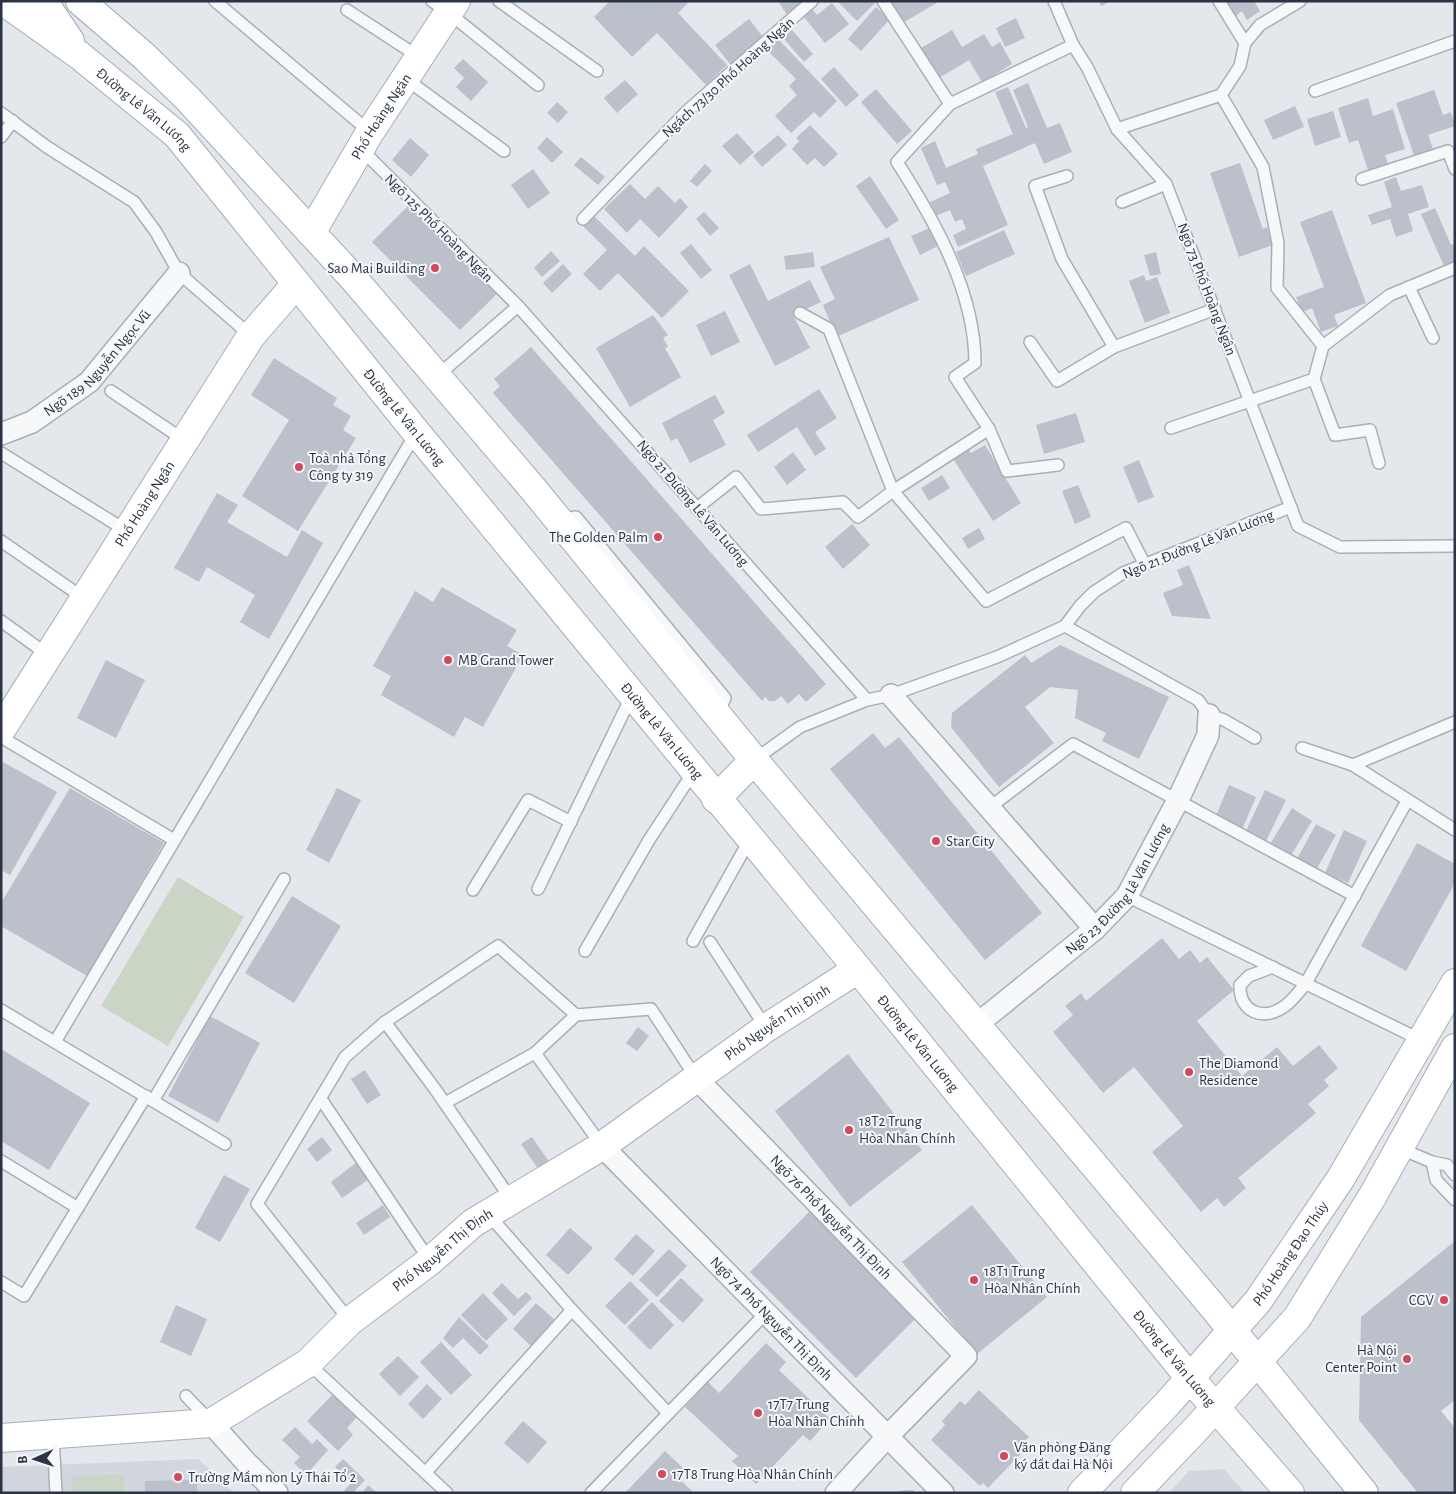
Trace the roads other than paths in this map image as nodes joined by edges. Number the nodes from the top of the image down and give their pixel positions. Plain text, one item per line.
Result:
1 (3, 1) edge
2 (43, 1) edge
3 (63, 1) edge
4 (80, 1) edge
5 (215, 1) edge
6 (499, 1) edge
7 (812, 1) edge
8 (883, 1) edge
9 (1054, 1) edge
10 (1219, 1) edge
11 (1300, 1) edge
12 (445, 5) edge
13 (347, 10) dead end
14 (102, 20) junction
15 (1455, 41) edge
16 (1245, 43) junction
17 (1073, 45) junction
18 (79, 54) junction
19 (413, 68) junction
20 (597, 71) dead end
21 (538, 85) dead end
22 (1315, 91) dead end
23 (1221, 94) junction
24 (950, 104) junction
25 (1, 113) edge
26 (13, 121) junction
27 (1117, 129) junction
28 (1, 137) edge
29 (365, 141) junction
30 (504, 151) dead end
31 (1455, 169) edge
32 (1067, 176) dead end
33 (1362, 179) dead end
34 (1166, 184) junction
35 (1122, 202) dead end
36 (583, 219) dead end
37 (311, 233) junction
38 (1455, 268) edge
39 (179, 273) junction
40 (296, 284) junction
41 (1409, 287) junction
42 (518, 306) junction
43 (1215, 309) junction
44 (800, 314) dead end
45 (251, 336) junction
46 (1432, 338) dead end
47 (1030, 342) dead end
48 (1323, 346) junction
49 (1114, 347) junction
50 (436, 377) junction
51 (1314, 379) junction
52 (111, 391) dead end
53 (1251, 400) junction
54 (1170, 428) dead end
55 (989, 429) junction
56 (416, 432) junction
57 (1, 434) edge
58 (184, 440) junction
59 (1, 453) edge
60 (1380, 463) dead end
61 (1058, 465) dead end
62 (893, 491) junction
63 (1291, 507) junction
64 (697, 508) junction
65 (127, 531) junction
66 (1, 541) edge
67 (1455, 546) edge
68 (1144, 563) junction
69 (85, 599) junction
70 (1, 621) edge
71 (1065, 626) junction
72 (48, 655) junction
73 (632, 694) junction
74 (891, 695) junction
75 (867, 700) junction
76 (5, 715) edge
77 (1209, 715) junction
78 (1455, 722) edge
79 (1, 737) edge
80 (1255, 738) dead end
81 (1302, 748) dead end
82 (754, 760) junction
83 (1353, 765) junction
84 (694, 771) junction
85 (716, 799) junction
86 (1407, 801) junction
87 (1177, 802) junction
88 (989, 808) junction
89 (571, 822) junction
90 (1455, 830) edge
91 (750, 839) junction
92 (174, 840) junction
93 (284, 878) dead end
94 (538, 889) dead end
95 (473, 890) dead end
96 (1127, 896) junction
97 (1356, 896) junction
98 (1095, 929) junction
99 (693, 941) dead end
100 (710, 942) dead end
101 (585, 951) dead end
102 (1273, 967) junction
103 (858, 969) junction
104 (1306, 983) junction
105 (1455, 983) edge
106 (1, 1010) edge
107 (576, 1014) junction
108 (385, 1022) junction
109 (975, 1026) junction
110 (766, 1028) junction
111 (1421, 1040) junction
112 (55, 1042) junction
113 (1455, 1048) edge
114 (535, 1053) junction
115 (696, 1078) junction
116 (150, 1098) junction
117 (322, 1099) junction
118 (445, 1103) junction
119 (225, 1144) dead end
120 (602, 1146) junction
121 (1399, 1148) junction
122 (1, 1161) edge
123 (1432, 1162) junction
124 (1455, 1175) edge
125 (1341, 1178) junction
126 (1372, 1197) junction
127 (511, 1199) junction
128 (1455, 1200) edge
129 (78, 1208) junction
130 (487, 1213) junction
131 (430, 1261) junction
132 (1, 1282) edge
133 (572, 1310) junction
134 (767, 1312) junction
135 (350, 1321) junction
136 (1231, 1329) junction
137 (308, 1362) junction
138 (1257, 1362) junction
139 (1189, 1377) junction
140 (186, 1396) dead end
141 (1216, 1407) junction
142 (668, 1413) junction
143 (211, 1423) junction
144 (53, 1434) junction
145 (888, 1436) junction
146 (1, 1438) edge
147 (426, 1472) junction
148 (56, 1493) edge
149 (277, 1493) edge
150 (447, 1493) edge
151 (591, 1493) edge
152 (836, 1493) edge
153 (943, 1493) edge
154 (1082, 1493) edge
155 (1135, 1493) edge
156 (1290, 1493) edge
157 (1364, 1493) edge

1 - 18 main road, Đường Lê Văn Lương
2 - 18 main road
3 - 14 main road
4 - 14 main road
5 - 29 lane, Ngõ 125 Phố Hoàng Ngân
6 - 20 lane
7 - 36 lane, Ngách 73/30 Phố Hoàng Ngân
8 - 24 lane
9 - 17 lane, Ngõ 73 Phố Hoàng Ngân
10 - 16 lane
11 - 16 lane
12 - 19 main road, Phố Hoàng Ngân
12 - 21 lane
13 - 19 lane
14 - 37 main road
15 - 22 lane
16 - 23 lane
17 - 24 lane
17 - 27 lane, Ngõ 73 Phố Hoàng Ngân
18 - 40 main road, Đường Lê Văn Lương
19 - 29 main road, Phố Hoàng Ngân
19 - 30 lane
23 - 27 lane
23 - 48 lane
24 - 55 lane
25 - 26 lane
26 - 28 lane
26 - 39 lane
27 - 34 lane, Ngõ 73 Phố Hoàng Ngân
29 - 37 main road, Phố Hoàng Ngân
29 - 42 lane, Ngõ 125 Phố Hoàng Ngân
31 - 33 lane
32 - 49 lane
34 - 35 lane
34 - 43 lane, Ngõ 73 Phố Hoàng Ngân
37 - 50 main road
38 - 41 lane
39 - 45 lane
39 - 57 street, Ngõ 189 Nguyễn Ngọc Vũ
40 - 45 main road, Phố Hoàng Ngân
40 - 56 main road, Đường Lê Văn Lương
41 - 46 lane
41 - 48 lane
42 - 50 lane
42 - 64 lane, Ngõ 21 Đường Lê Văn Lương
43 - 49 lane
43 - 53 lane, Ngõ 73 Phố Hoàng Ngân
44 - 62 lane
45 - 58 main road, Phố Hoàng Ngân
47 - 49 lane
48 - 51 lane
50 - 82 main road
51 - 53 lane
51 - 60 lane
52 - 58 lane
53 - 54 lane
53 - 63 lane, Ngõ 73 Phố Hoàng Ngân
55 - 61 lane
55 - 62 lane
56 - 73 main road, Đường Lê Văn Lương
56 - 92 lane
58 - 65 main road, Phố Hoàng Ngân
59 - 65 lane
62 - 64 lane
62 - 68 lane
63 - 67 lane, Ngõ 73 Phố Hoàng Ngân
63 - 68 lane, Ngõ 21 Đường Lê Văn Lương
64 - 75 lane, Ngõ 21 Đường Lê Văn Lương
65 - 69 main road, Phố Hoàng Ngân
66 - 69 lane
68 - 71 lane, Ngõ 21 Đường Lê Văn Lương
69 - 72 main road, Phố Hoàng Ngân
70 - 72 lane
71 - 74 lane, Ngõ 21 Đường Lê Văn Lương
71 - 77 lane
72 - 76 main road, Phố Hoàng Ngân
73 - 84 main road, Đường Lê Văn Lương
73 - 89 lane
74 - 75 lane, Ngõ 21 Đường Lê Văn Lương
74 - 88 street
75 - 82 lane, Ngõ 21 Đường Lê Văn Lương
77 - 80 lane
77 - 87 street, Ngõ 23 Đường Lê Văn Lương
78 - 83 lane
79 - 92 lane
81 - 83 lane
82 - 85 main road
82 - 109 main road
83 - 86 lane
84 - 85 main road, Đường Lê Văn Lương
84 - 101 lane
85 - 91 main road, Đường Lê Văn Lương
86 - 90 lane
86 - 97 lane
87 - 88 lane
87 - 96 street, Ngõ 23 Đường Lê Văn Lương
87 - 97 lane
88 - 98 street
89 - 94 lane
89 - 95 lane
91 - 99 lane
91 - 103 main road, Đường Lê Văn Lương
92 - 112 lane
93 - 116 lane
96 - 98 street, Ngõ 23 Đường Lê Văn Lương
96 - 102 lane
97 - 104 lane
98 - 109 street, Ngõ 23 Đường Lê Văn Lương
100 - 110 lane
102 - 104 lane
102 - 104 lane
103 - 110 main road, Phố Nguyễn Thị Định
103 - 139 main road, Đường Lê Văn Lương
104 - 111 lane
105 - 111 main road, Phố Hoàng Đạo Thúy
106 - 112 lane
107 - 108 lane
107 - 114 lane
107 - 115 lane
108 - 117 lane
108 - 118 lane
109 - 136 main road
110 - 115 main road, Phố Nguyễn Thị Định
111 - 125 main road, Phố Hoàng Đạo Thúy
112 - 116 lane
113 - 121 main road
114 - 118 lane
114 - 120 lane
115 - 120 main road, Phố Nguyễn Thị Định
115 - 145 street, Ngõ 76 Phố Nguyễn Thị Định
116 - 119 lane
116 - 129 lane
117 - 131 lane
117 - 135 lane
118 - 127 lane
120 - 127 main road, Phố Nguyễn Thị Định
120 - 134 street, Ngõ 74 Phố Nguyễn Thị Định
121 - 123 lane
121 - 126 main road
122 - 129 lane
123 - 124 lane
123 - 128 lane
125 - 126 main road
125 - 136 main road, Phố Hoàng Đạo Thúy
126 - 138 main road
127 - 130 main road, Phố Nguyễn Thị Định
129 - 132 lane
130 - 131 main road, Phố Nguyễn Thị Định
130 - 133 lane
131 - 135 main road, Phố Nguyễn Thị Định
133 - 142 lane
133 - 147 lane
134 - 142 lane
134 - 145 street, Ngõ 74 Phố Nguyễn Thị Định
135 - 137 main road, Phố Nguyễn Thị Định
136 - 138 main road
136 - 139 main road, Phố Hoàng Đạo Thúy
137 - 143 main road, Phố Nguyễn Thị Định
137 - 147 lane
138 - 141 main road
138 - 157 main road
139 - 141 main road, Đường Lê Văn Lương
139 - 154 main road, Phố Hoàng Đạo Thúy
140 - 143 lane
141 - 155 main road
141 - 156 main road, Đường Lê Văn Lương
142 - 151 lane
143 - 144 main road, Phố Nguyễn Thị Định
143 - 149 street
144 - 146 main road, Phố Nguyễn Thị Định
144 - 148 lane
145 - 152 street
145 - 153 street, Ngõ 74 Phố Nguyễn Thị Định
147 - 150 lane

